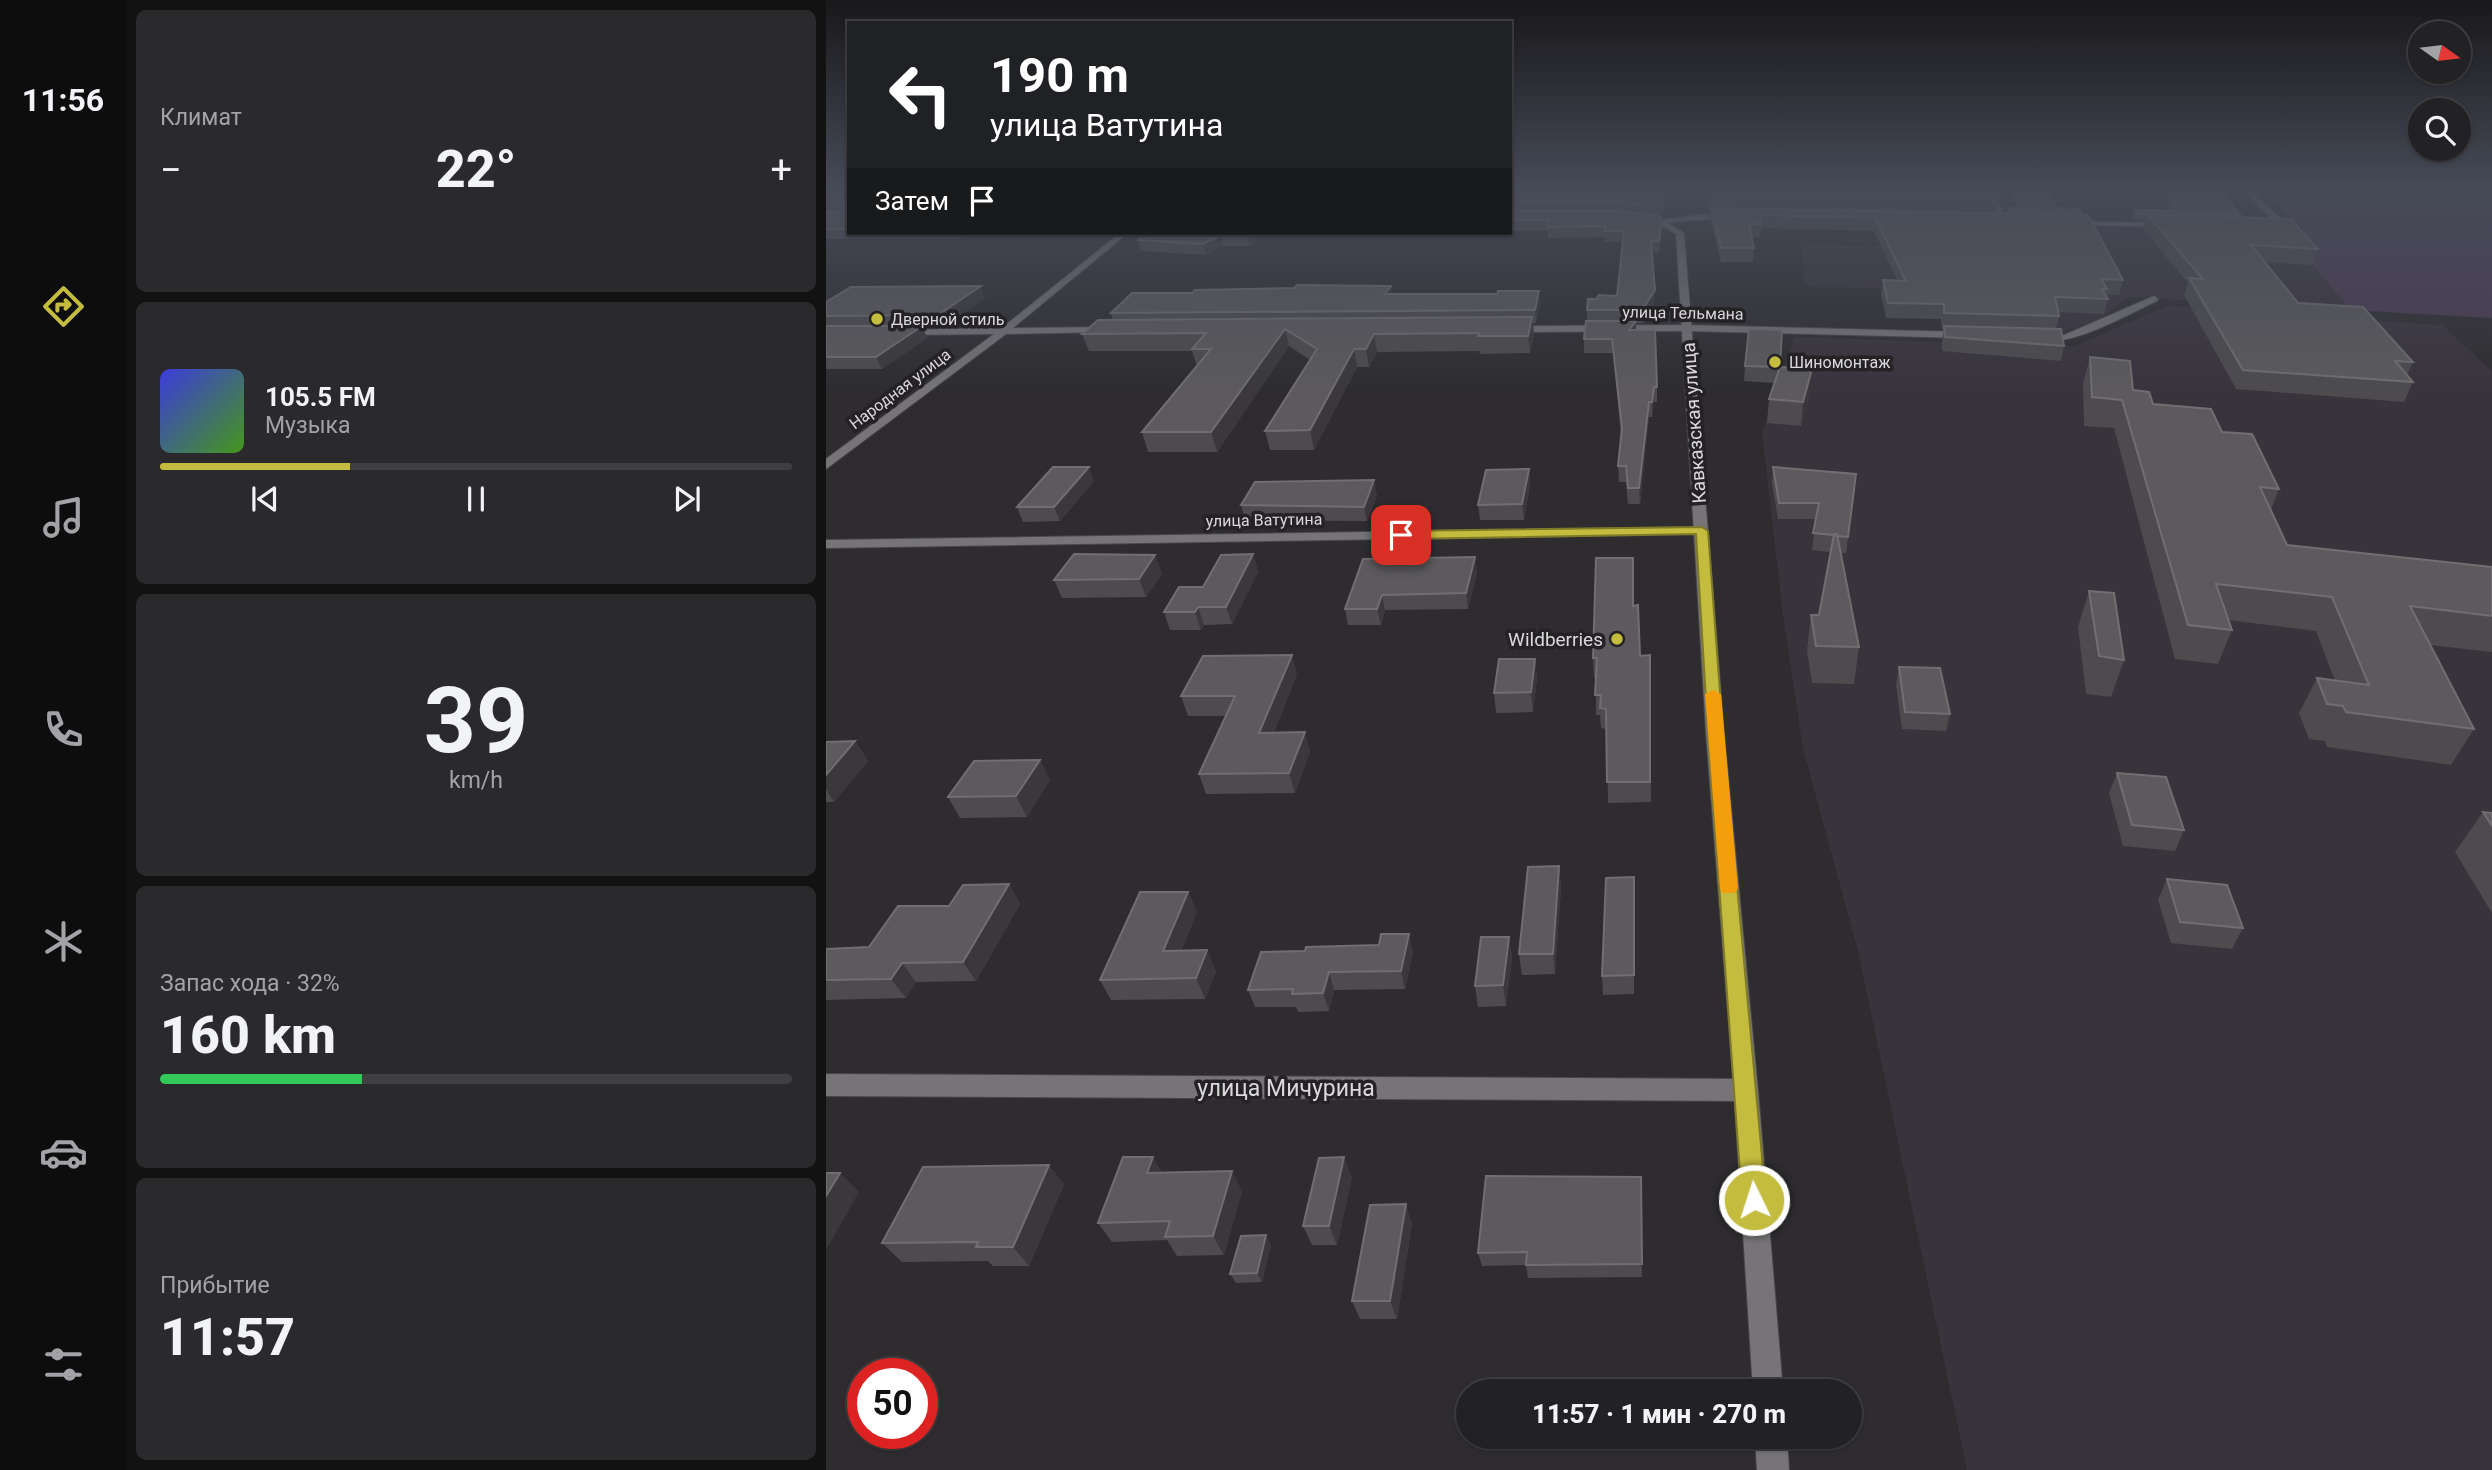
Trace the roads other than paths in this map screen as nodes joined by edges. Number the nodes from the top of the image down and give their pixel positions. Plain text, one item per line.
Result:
1 (1096, 256) edge
2 (1682, 256) edge
3 (2154, 299) dead end
4 (1687, 328) junction
5 (1506, 329) edge
6 (1115, 330) edge
7 (1004, 331) junction
8 (894, 332) edge
9 (1976, 335) edge
10 (2032, 337) edge
11 (826, 465) edge
12 (1702, 531) junction
13 (826, 544) edge
14 (826, 1085) edge
15 (1746, 1090) junction
16 (1767, 1379) edge
17 (1772, 1449) edge
18 (1773, 1470) edge

1 - 7 street, Народная улица
2 - 4 street, Кавказская улица
3 - 10 street
4 - 5 street, улица Тельмана
4 - 9 street, улица Тельмана
4 - 12 street, Кавказская улица
6 - 7 street
7 - 8 street
7 - 11 street, Народная улица
12 - 13 street, улица Ватутина
12 - 15 street, Кавказская улица
14 - 15 street, улица Мичурина
15 - 16 street, Кавказская улица
17 - 18 street

